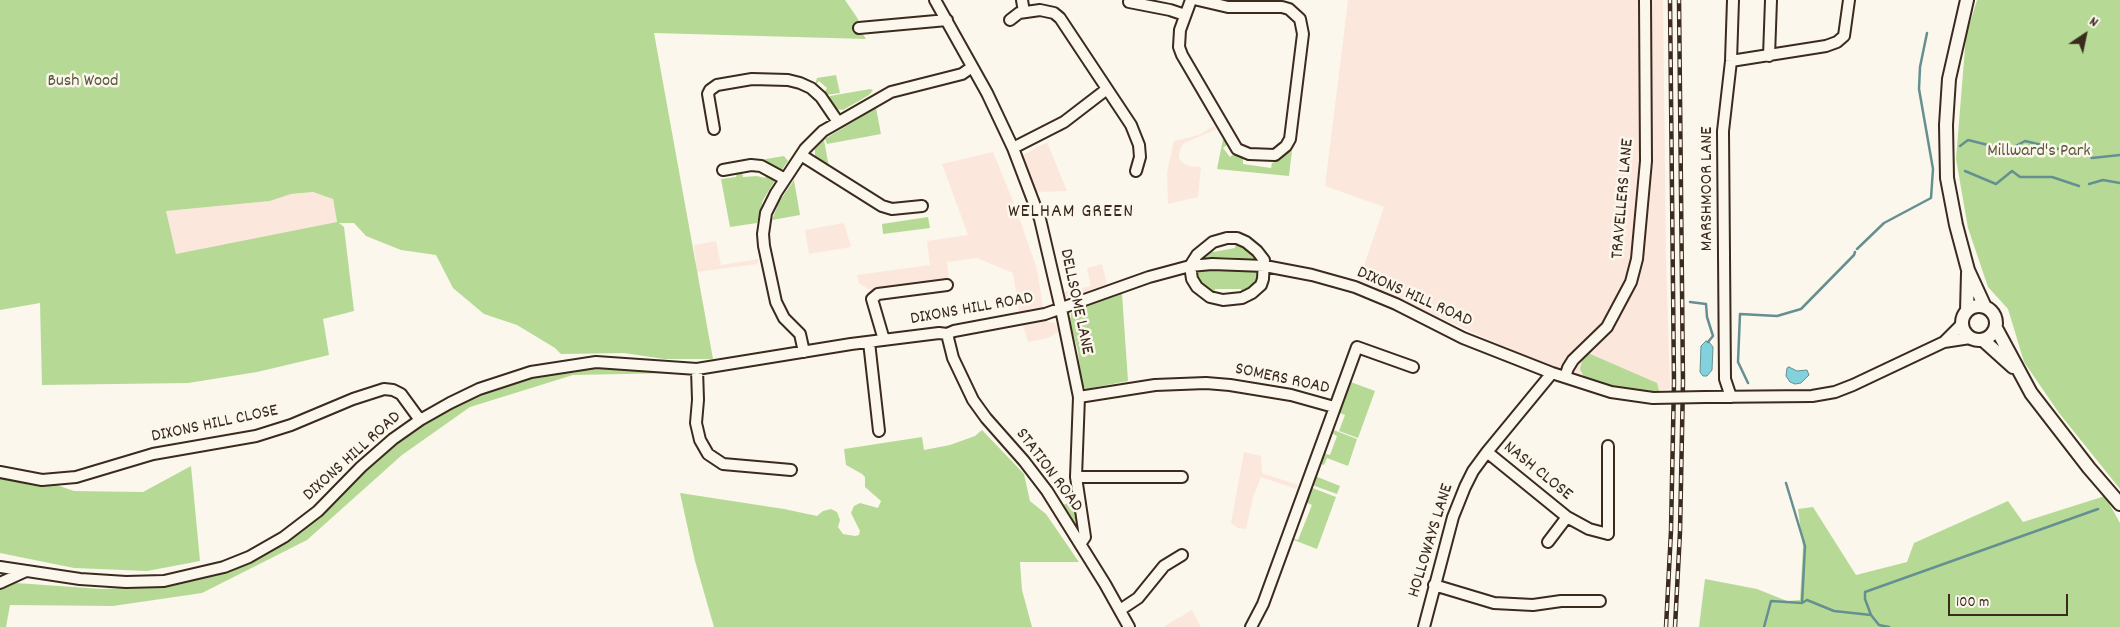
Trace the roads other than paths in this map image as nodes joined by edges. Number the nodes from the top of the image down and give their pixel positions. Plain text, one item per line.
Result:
1 (935, 0) edge
2 (1022, 0) edge
3 (1191, 0) edge
4 (1198, 0) edge
5 (1645, 0) edge
6 (1733, 0) edge
7 (1771, 0) edge
8 (1849, 0) edge
9 (1967, 0) edge
10 (1130, 2) dead end
11 (1024, 12) junction
12 (1185, 15) junction
13 (947, 20) junction
14 (1010, 20) dead end
15 (860, 28) dead end
16 (1768, 56) junction
17 (1731, 61) junction
18 (972, 67) junction
19 (1107, 89) junction
20 (838, 122) junction
21 (714, 129) dead end
22 (1013, 148) junction
23 (801, 155) junction
24 (723, 170) dead end
25 (1136, 171) dead end
26 (785, 179) junction
27 (922, 206) dead end
28 (1190, 266) junction
29 (1265, 266) junction
30 (1968, 270) junction
31 (947, 285) dead end
32 (1985, 307) junction
33 (1061, 309) junction
34 (1967, 310) junction
35 (1962, 324) junction
36 (1996, 328) junction
37 (947, 334) junction
38 (1970, 338) junction
39 (884, 340) junction
40 (1983, 340) junction
41 (869, 342) junction
42 (1944, 342) junction
43 (804, 352) junction
44 (1414, 367) dead end
45 (697, 369) junction
46 (1552, 373) junction
47 (2022, 376) junction
48 (1565, 377) junction
49 (1725, 379) junction
50 (1079, 397) junction
51 (1708, 397) junction
52 (1731, 398) junction
53 (1334, 407) junction
54 (420, 420) junction
55 (879, 431) dead end
56 (1608, 446) dead end
57 (1487, 452) junction
58 (791, 470) dead end
59 (0, 472) edge
60 (1076, 477) junction
61 (1182, 478) dead end
62 (2120, 504) edge
63 (1567, 517) junction
64 (1548, 542) dead end
65 (1080, 544) junction
66 (1182, 555) dead end
67 (0, 567) edge
68 (25, 572) junction
69 (0, 583) edge
70 (1434, 585) junction
71 (1600, 601) dead end
72 (1120, 610) junction
73 (1129, 627) edge
74 (1251, 627) edge
75 (1424, 627) edge

1 - 13 street, DELLSOME LANE
2 - 11 street
3 - 12 street
4 - 12 street
5 - 48 street, TRAVELLERS LANE
6 - 17 street, MARSHMOOR LANE
7 - 16 street
8 - 16 street
9 - 30 main road
10 - 12 street
11 - 14 street
11 - 19 street
13 - 15 street
13 - 18 street, DELLSOME LANE
16 - 17 street
17 - 49 street, MARSHMOOR LANE
18 - 20 street
18 - 22 street, DELLSOME LANE
19 - 22 street
19 - 25 street
20 - 21 street
20 - 23 street
22 - 33 street, DELLSOME LANE
23 - 26 street
23 - 27 street
24 - 26 street
26 - 43 street
28 - 29 street, DIXONS HILL ROAD
28 - 29 street
28 - 29 street
28 - 33 street, DIXONS HILL ROAD
29 - 46 street, DIXONS HILL ROAD
30 - 32 main road
30 - 34 main road
31 - 39 street
32 - 34 main road
32 - 36 main road
33 - 37 street, DIXONS HILL ROAD
33 - 50 street, DELLSOME LANE
34 - 35 main road
35 - 38 main road
35 - 42 street, DIXONS HILL ROAD
36 - 40 main road
36 - 47 main road
37 - 39 street, DIXONS HILL ROAD
37 - 65 street, STATION ROAD
38 - 40 main road
38 - 42 street, DIXONS HILL ROAD
39 - 41 street, DIXONS HILL ROAD
40 - 47 main road
41 - 43 street, DIXONS HILL ROAD
41 - 55 street
42 - 52 street, DIXONS HILL ROAD
43 - 45 street, DIXONS HILL ROAD
44 - 53 street
45 - 54 street, DIXONS HILL ROAD
45 - 58 street
46 - 48 street, DIXONS HILL ROAD
46 - 57 street, HOLLOWAYS LANE
47 - 62 main road
48 - 51 street, DIXONS HILL ROAD, bridge
49 - 51 street
49 - 52 street, MARSHMOOR LANE
50 - 53 street, SOMERS ROAD
50 - 60 street, DELLSOME LANE
51 - 52 street, DIXONS HILL ROAD
53 - 74 street, SOMERS ROAD
54 - 59 street, DIXONS HILL CLOSE
54 - 68 street, DIXONS HILL ROAD
56 - 63 street, NASH CLOSE
57 - 63 street, NASH CLOSE
57 - 70 street, HOLLOWAYS LANE
60 - 61 street
60 - 65 street, DELLSOME LANE
63 - 64 street, NASH CLOSE
65 - 72 street, STATION ROAD
66 - 72 street
67 - 68 street, DIXONS HILL ROAD
68 - 69 street
70 - 71 street
70 - 75 street, HOLLOWAYS LANE
72 - 73 street, STATION ROAD

